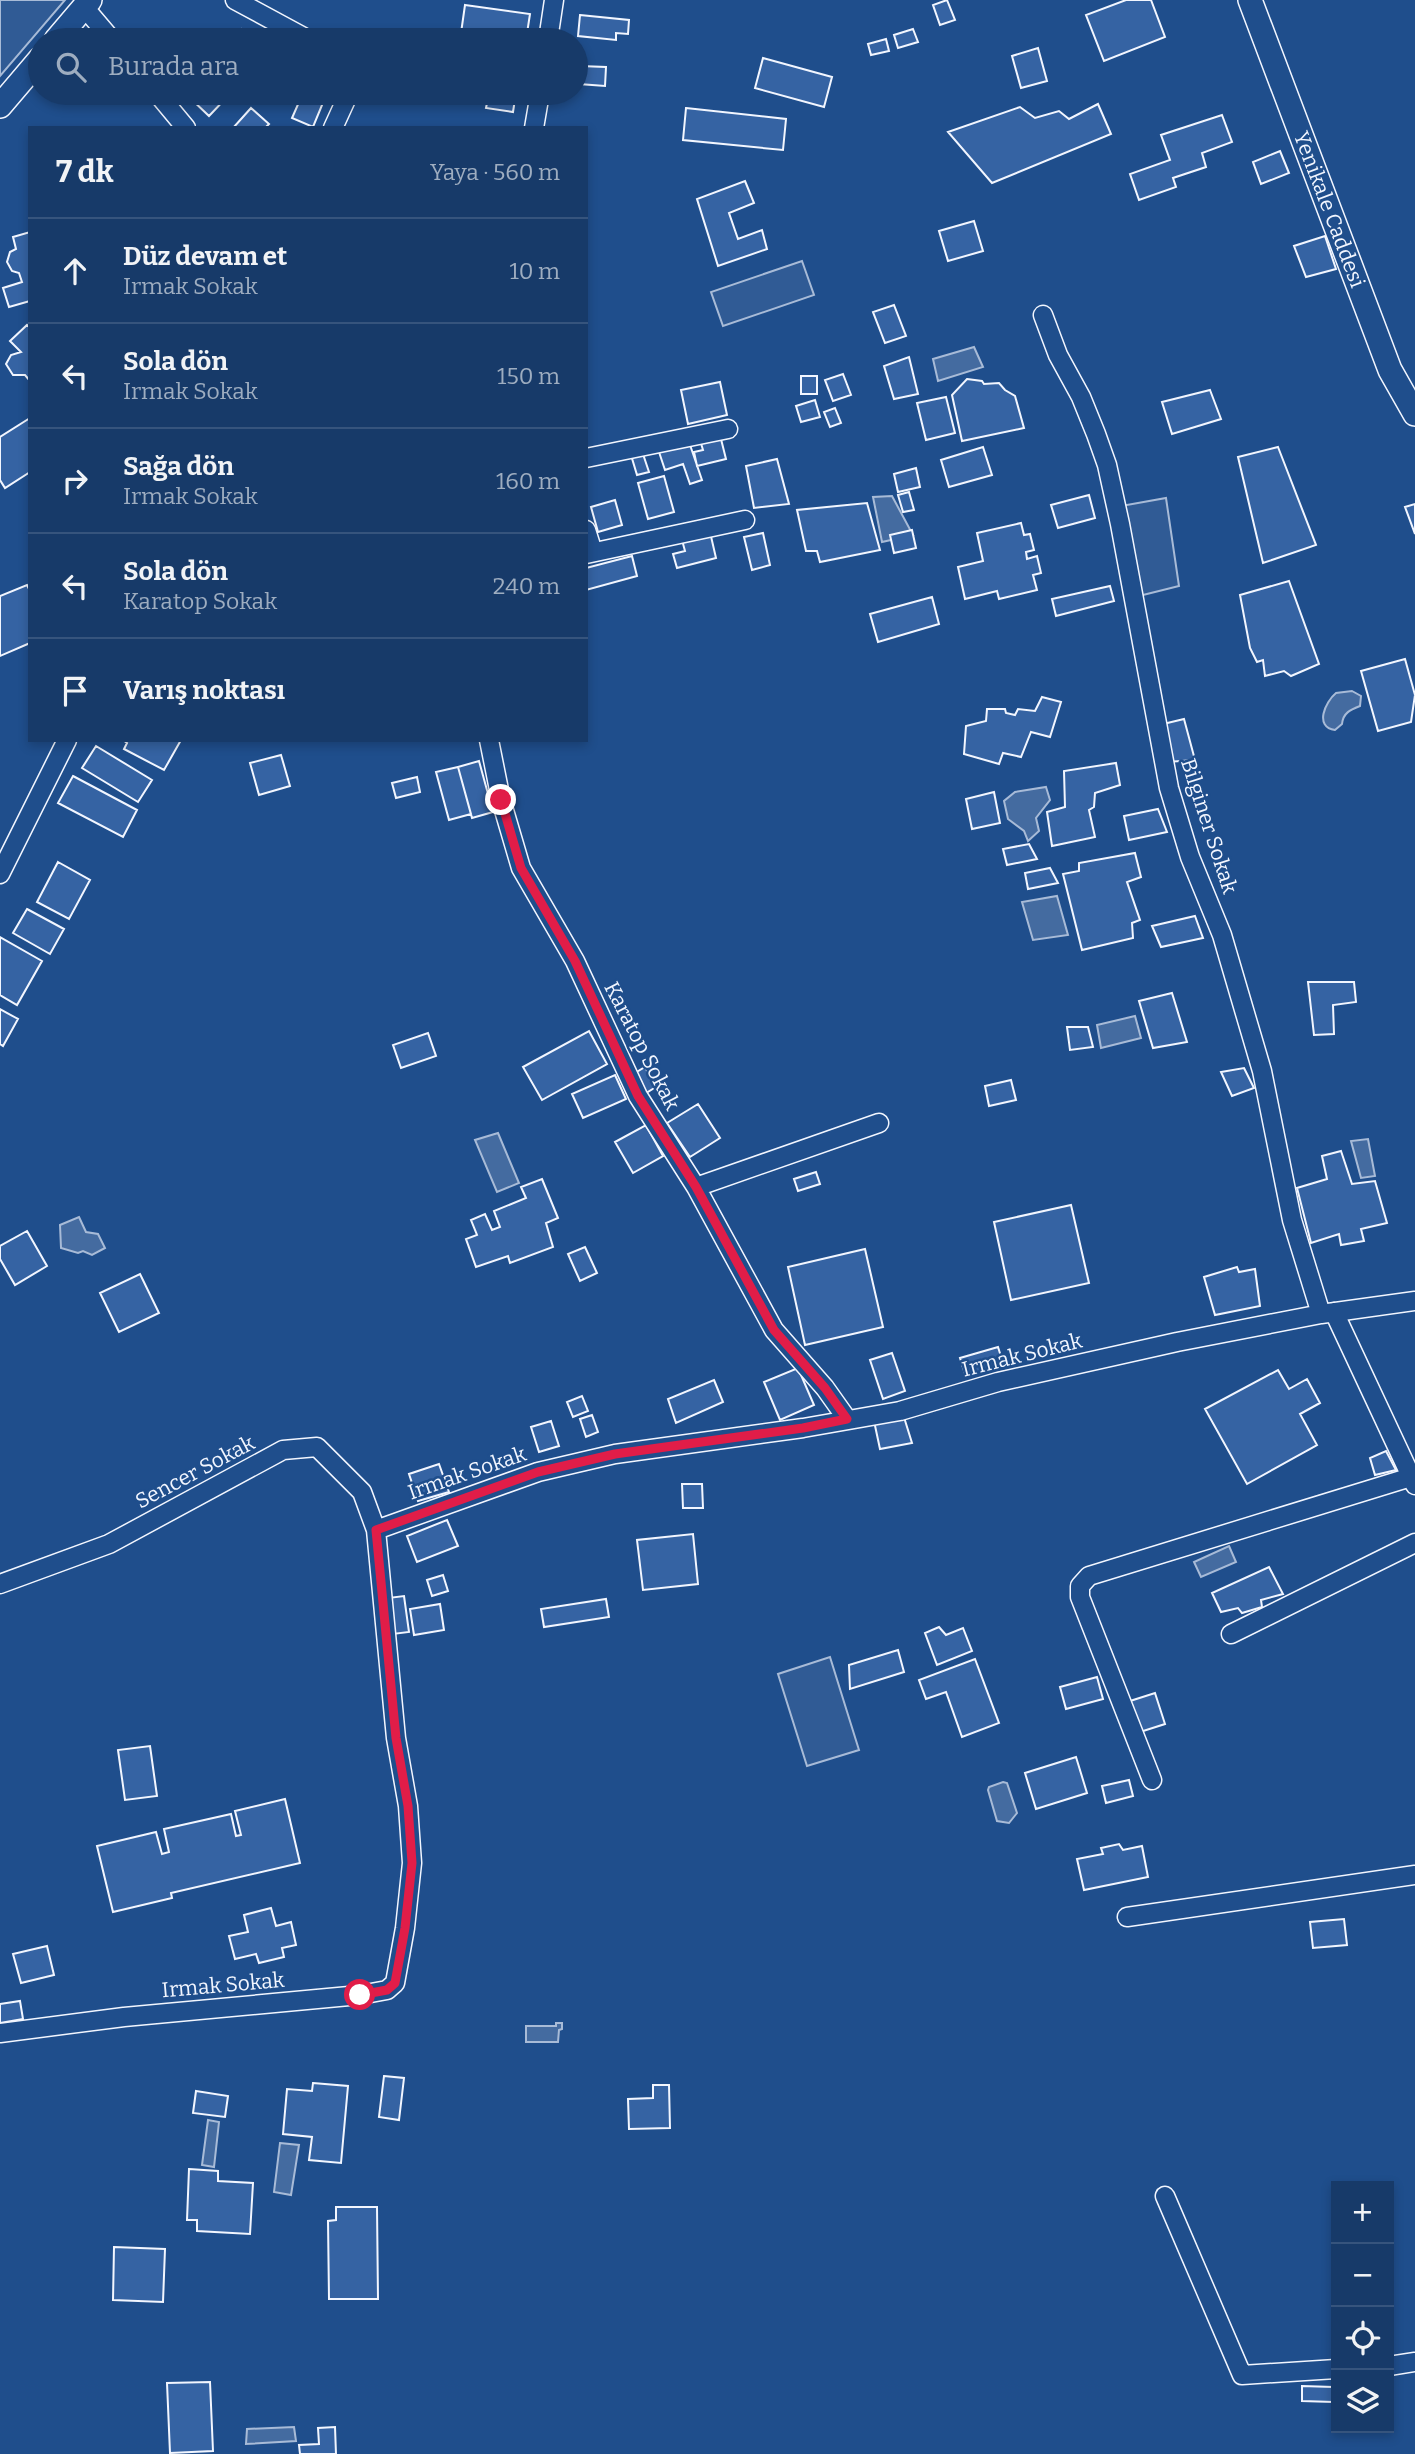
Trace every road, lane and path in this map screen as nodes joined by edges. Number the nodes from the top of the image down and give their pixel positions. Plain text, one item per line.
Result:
1 (236, 0) edge
2 (554, 0) edge
3 (1250, 0) edge
4 (87, 4) edge
5 (66, 28) edge
6 (104, 28) edge
7 (287, 28) edge
8 (550, 28) edge
9 (28, 73) edge
10 (167, 105) edge
11 (344, 105) edge
12 (538, 105) edge
13 (0, 106) edge
14 (184, 126) edge
15 (334, 126) edge
16 (534, 126) edge
17 (1043, 315) dead end
18 (1415, 414) edge
19 (728, 429) dead end
20 (588, 458) edge
21 (745, 520) dead end
22 (590, 553) edge
23 (66, 742) edge
24 (489, 742) edge
25 (0, 874) edge
26 (879, 1123) dead end
27 (696, 1187) junction
28 (1415, 1301) edge
29 (1327, 1313) junction
30 (847, 1419) junction
31 (1413, 1481) edge
32 (376, 1530) junction
33 (1415, 1543) edge
34 (0, 1584) edge
35 (1231, 1633) dead end
36 (1152, 1780) dead end
37 (1415, 1875) edge
38 (1127, 1917) dead end
39 (0, 2033) edge
40 (1165, 2196) dead end
41 (1415, 2362) edge
42 (1394, 2365) edge
43 (1331, 2369) edge

1 - 7 street
2 - 8 street
3 - 18 street, Yenikale Caddesi
4 - 5 street
4 - 6 street
9 - 13 street
10 - 14 street
11 - 15 street
12 - 16 street
17 - 29 street, Bilginer Sokak
19 - 20 street
21 - 22 street
23 - 25 street
24 - 27 street, Karatop Sokak
26 - 27 street
27 - 30 street, Karatop Sokak
28 - 29 street, Irmak Sokak
29 - 30 street, Irmak Sokak
29 - 31 street, Bilginer Sokak
30 - 32 street, Irmak Sokak
31 - 36 street
32 - 34 street, Sencer Sokak
32 - 39 street, Irmak Sokak
33 - 35 street
37 - 38 street
40 - 43 street
41 - 42 street

